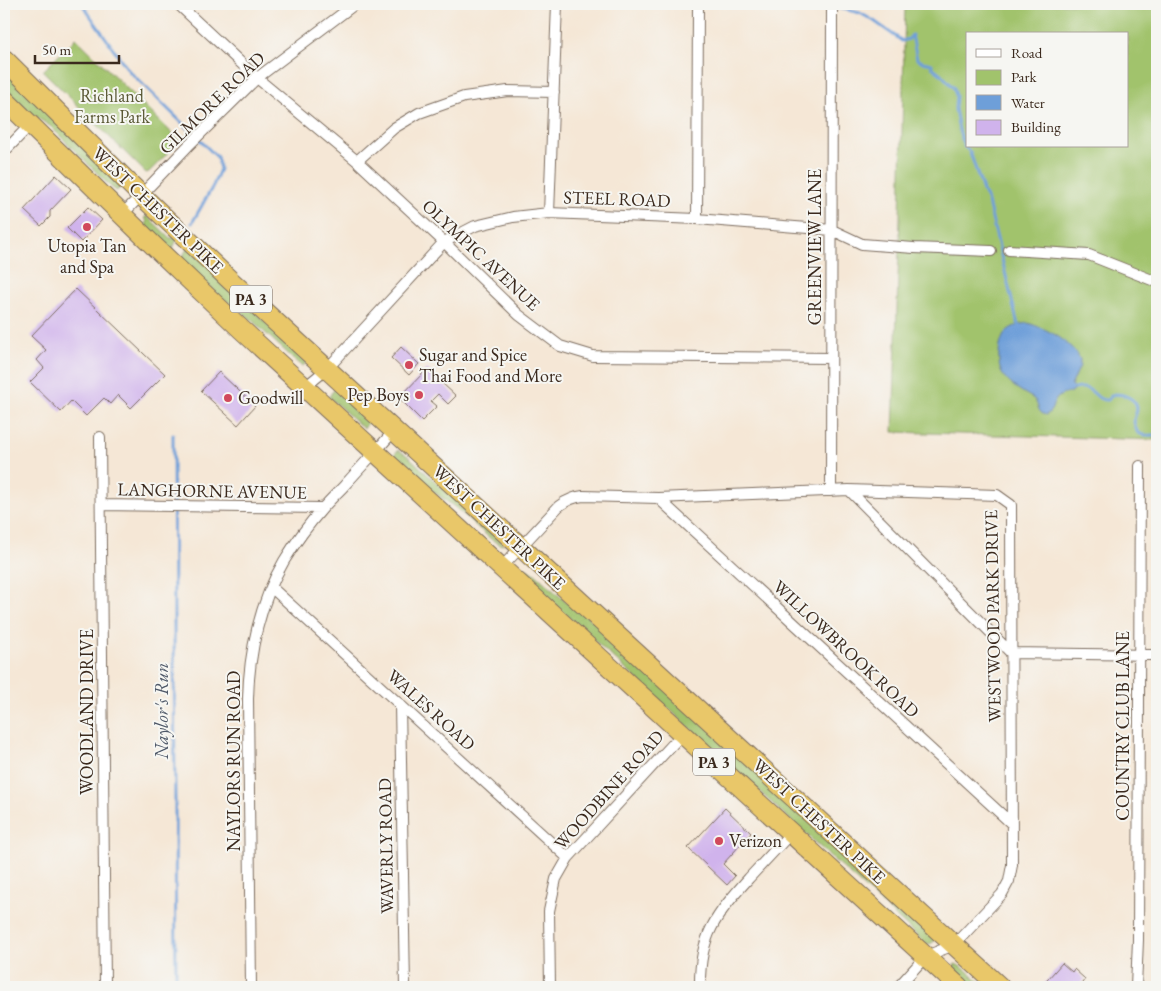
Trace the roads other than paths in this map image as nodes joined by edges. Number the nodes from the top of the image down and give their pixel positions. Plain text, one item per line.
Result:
1 (178, 4) edge
2 (355, 4) edge
3 (557, 4) edge
4 (698, 4) edge
5 (832, 4) edge
6 (4, 59) edge
7 (257, 78) junction
8 (554, 92) junction
9 (4, 99) edge
10 (30, 125) junction
11 (4, 152) edge
12 (357, 161) junction
13 (141, 195) junction
14 (549, 213) junction
15 (122, 215) junction
16 (697, 219) junction
17 (832, 230) junction
18 (444, 242) junction
19 (1008, 250) dead end
20 (991, 251) dead end
21 (1157, 282) edge
22 (831, 358) junction
23 (327, 369) junction
24 (305, 387) junction
25 (394, 431) junction
26 (100, 436) dead end
27 (375, 452) junction
28 (1140, 466) dead end
29 (849, 490) junction
30 (831, 491) junction
31 (658, 498) junction
32 (101, 505) junction
33 (322, 508) junction
34 (521, 547) junction
35 (502, 568) junction
36 (271, 587) junction
37 (1011, 654) junction
38 (1139, 655) junction
39 (1157, 655) edge
40 (400, 704) junction
41 (682, 733) junction
42 (1012, 824) junction
43 (791, 832) junction
44 (568, 858) junction
45 (954, 945) junction
46 (926, 956) junction
47 (105, 987) edge
48 (251, 987) edge
49 (405, 987) edge
50 (550, 987) edge
51 (700, 987) edge
52 (898, 987) edge
53 (959, 987) edge
54 (1000, 987) edge
55 (1136, 987) edge

1 - 7 street, OLYMPIC AVENUE
2 - 7 street, GILMORE ROAD
3 - 8 street
4 - 16 street
5 - 17 street, GREENVIEW LANE
6 - 13 highway, WEST CHESTER PIKE / PA 3
7 - 12 street, OLYMPIC AVENUE
7 - 13 street, GILMORE ROAD
8 - 12 street
8 - 14 street
9 - 10 highway, WEST CHESTER PIKE / PA 3
10 - 11 street
10 - 15 highway, WEST CHESTER PIKE / PA 3
12 - 18 street, OLYMPIC AVENUE
13 - 15 street, GILMORE ROAD
13 - 23 highway, WEST CHESTER PIKE / PA 3
14 - 16 street, STEEL ROAD
14 - 18 street, STEEL ROAD
15 - 24 highway, WEST CHESTER PIKE / PA 3
16 - 17 street, STEEL ROAD
17 - 20 street, STEEL ROAD
17 - 22 street, GREENVIEW LANE
18 - 22 street, OLYMPIC AVENUE
18 - 23 street, STEEL ROAD
19 - 21 street
22 - 30 street, GREENVIEW LANE
23 - 24 street, STEEL ROAD
23 - 25 highway, WEST CHESTER PIKE / PA 3
24 - 27 highway, WEST CHESTER PIKE / PA 3
25 - 27 street, NAYLORS RUN ROAD
25 - 34 highway, WEST CHESTER PIKE / PA 3
26 - 32 street, WOODLAND DRIVE
27 - 33 street, NAYLORS RUN ROAD
27 - 35 highway, WEST CHESTER PIKE / PA 3
28 - 38 street, COUNTRY CLUB LANE
29 - 30 street, WESTWOOD PARK DRIVE
29 - 37 street
29 - 37 street, WESTWOOD PARK DRIVE
30 - 31 street, WESTWOOD PARK DRIVE
31 - 34 street, WESTWOOD PARK DRIVE
31 - 42 street, WILLOWBROOK ROAD
32 - 33 street, LANGHORNE AVENUE
32 - 47 street, WOODLAND DRIVE
33 - 36 street, NAYLORS RUN ROAD
34 - 35 street, WESTWOOD PARK DRIVE
34 - 45 highway, WEST CHESTER PIKE / PA 3
35 - 41 highway, WEST CHESTER PIKE / PA 3
36 - 40 street, WALES ROAD
36 - 48 street, NAYLORS RUN ROAD
37 - 38 street
37 - 42 street, WESTWOOD PARK DRIVE
38 - 39 street
38 - 55 street, COUNTRY CLUB LANE
40 - 44 street, WALES ROAD
40 - 49 street, WAVERLY ROAD
41 - 43 highway, WEST CHESTER PIKE / PA 3
41 - 44 street, WOODBINE ROAD
42 - 45 street, WESTWOOD PARK DRIVE
43 - 46 highway, WEST CHESTER PIKE / PA 3
43 - 51 street
44 - 50 street, WOODBINE ROAD
45 - 46 street, WESTWOOD PARK DRIVE
45 - 54 highway, WEST CHESTER PIKE / PA 3
46 - 52 street
46 - 53 highway, WEST CHESTER PIKE / PA 3

